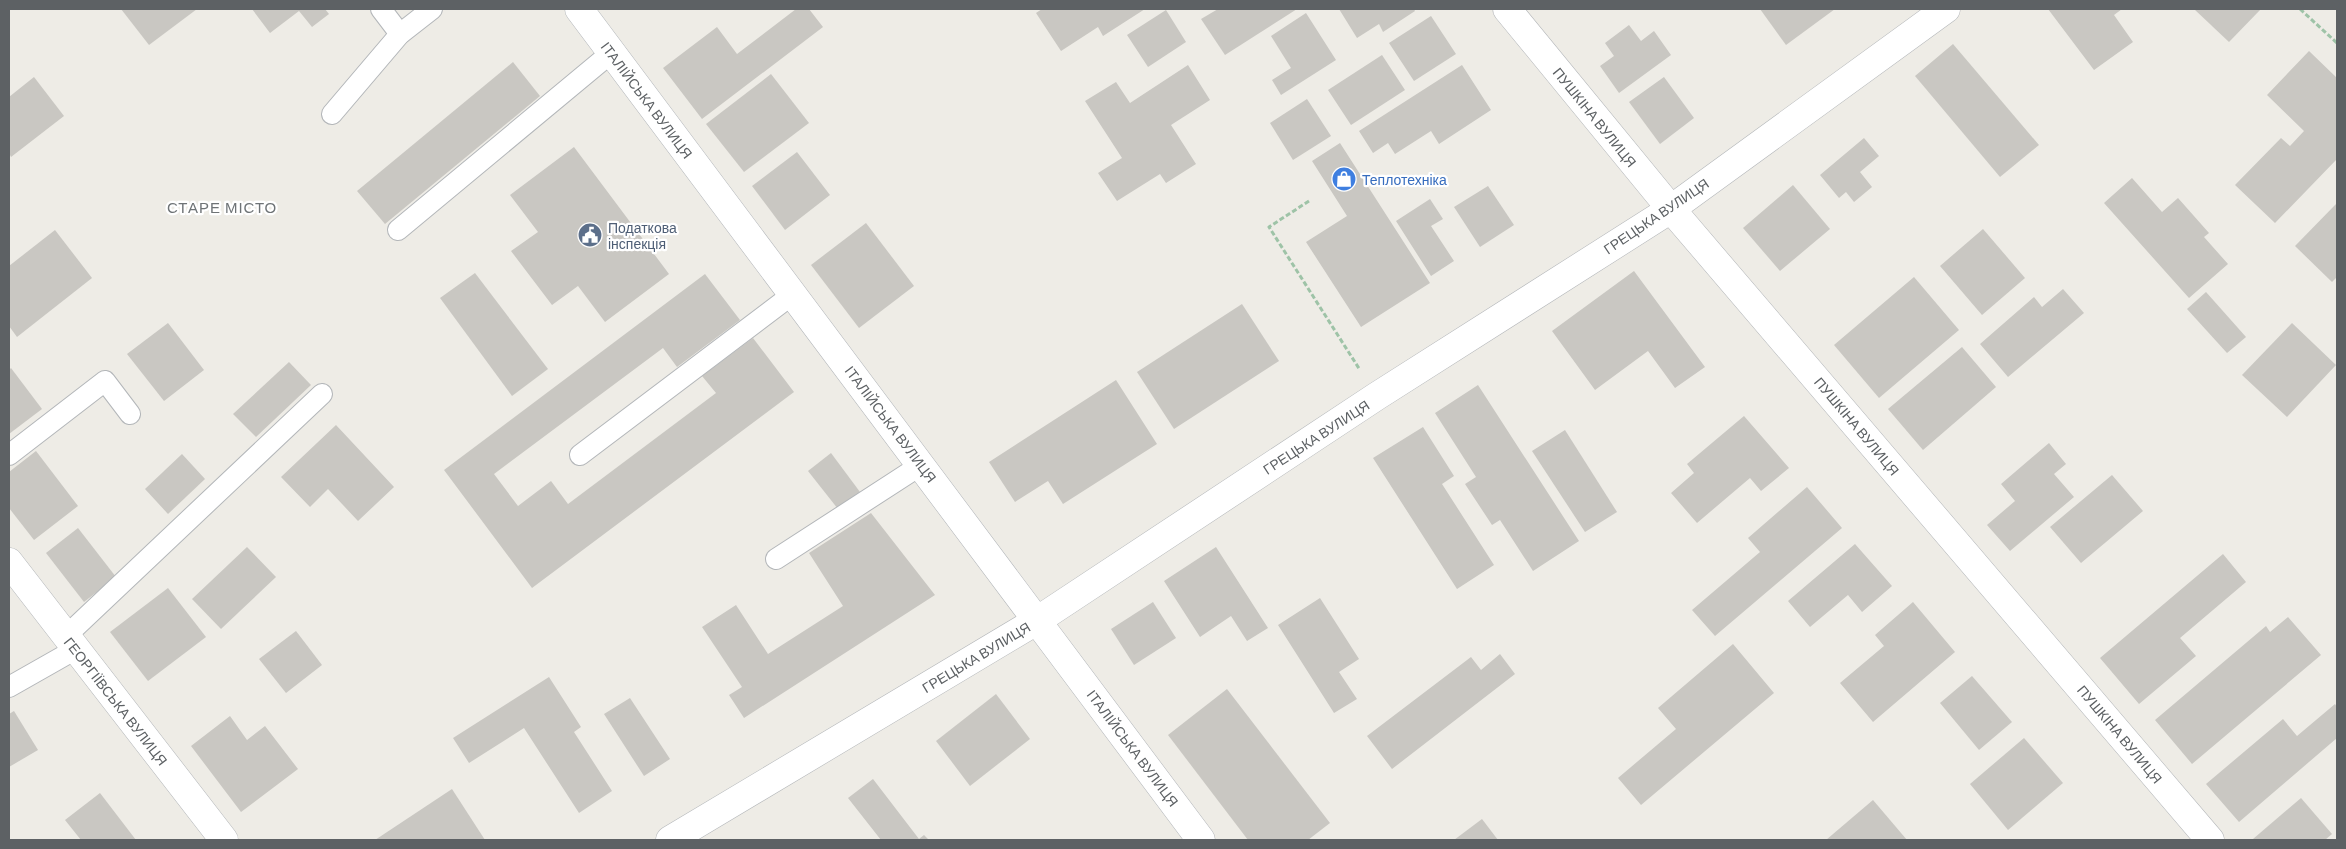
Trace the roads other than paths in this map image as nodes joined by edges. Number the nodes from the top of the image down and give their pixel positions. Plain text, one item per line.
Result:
1 (381, 9) edge
2 (432, 9) edge
3 (579, 9) edge
4 (1507, 9) edge
5 (1946, 9) edge
6 (400, 34) junction
7 (611, 53) junction
8 (332, 114) dead end
9 (1671, 208) junction
10 (398, 230) dead end
11 (793, 294) junction
12 (322, 394) dead end
13 (130, 414) dead end
14 (9, 455) edge
15 (580, 455) dead end
16 (921, 465) junction
17 (776, 559) dead end
18 (9, 562) edge
19 (1038, 620) junction
20 (71, 643) junction
21 (9, 687) edge
22 (224, 840) edge
23 (670, 840) edge
24 (1201, 840) edge
25 (2210, 840) edge

1 - 6 lane
2 - 6 lane
3 - 7 street, ІТАЛІЙСЬКА ВУЛИЦЯ
4 - 9 street, ПУШКІНА ВУЛИЦЯ
5 - 9 street, ГРЕЦЬКА ВУЛИЦЯ
6 - 8 lane
7 - 10 lane
7 - 11 street, ІТАЛІЙСЬКА ВУЛИЦЯ
9 - 19 street, ГРЕЦЬКА ВУЛИЦЯ
9 - 25 street, ПУШКІНА ВУЛИЦЯ
11 - 15 lane
11 - 16 street, ІТАЛІЙСЬКА ВУЛИЦЯ
12 - 20 lane
13 - 14 lane
16 - 17 lane
16 - 19 street, ІТАЛІЙСЬКА ВУЛИЦЯ
18 - 20 street, ГЕОРГІЇВСЬКА ВУЛИЦЯ
19 - 23 street, ГРЕЦЬКА ВУЛИЦЯ
19 - 24 street, ІТАЛІЙСЬКА ВУЛИЦЯ
20 - 21 lane
20 - 22 street, ГЕОРГІЇВСЬКА ВУЛИЦЯ

